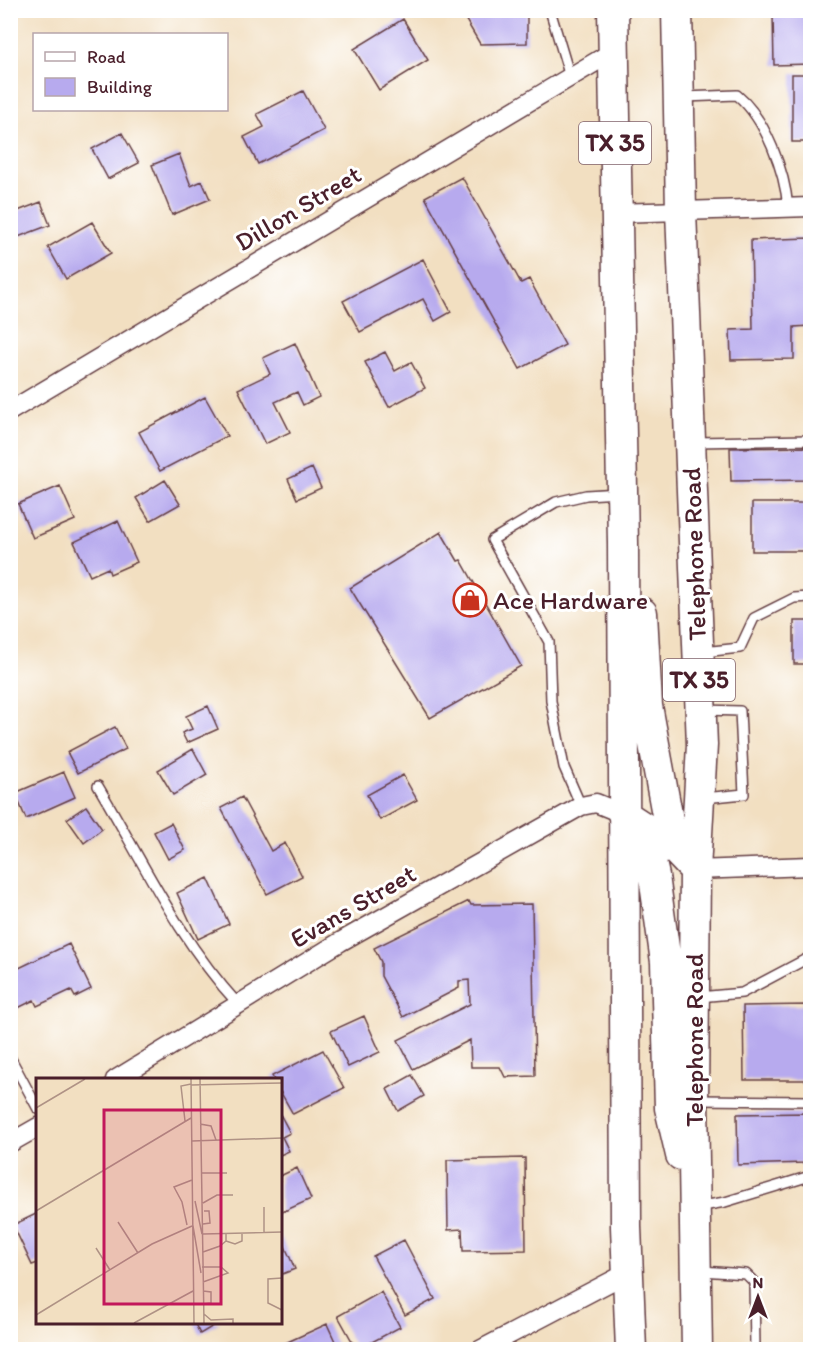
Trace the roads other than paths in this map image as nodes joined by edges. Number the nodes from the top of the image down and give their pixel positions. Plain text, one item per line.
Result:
1 (550, 10) edge
2 (613, 10) edge
3 (677, 10) edge
4 (614, 51) junction
5 (570, 77) junction
6 (678, 97) junction
7 (810, 207) edge
8 (788, 208) junction
9 (681, 211) junction
10 (616, 213) junction
11 (10, 411) edge
12 (810, 440) edge
13 (690, 442) junction
14 (622, 492) junction
15 (623, 543) junction
16 (810, 597) edge
17 (698, 652) junction
18 (700, 710) junction
19 (98, 786) dead end
20 (699, 798) junction
21 (581, 806) junction
22 (623, 814) junction
23 (810, 866) edge
24 (695, 870) junction
25 (810, 957) edge
26 (694, 998) junction
27 (238, 1004) junction
28 (10, 1057) edge
29 (118, 1078) edge
30 (693, 1100) junction
31 (810, 1101) edge
32 (36, 1105) edge
33 (36, 1128) edge
34 (10, 1143) edge
35 (810, 1176) edge
36 (694, 1207) junction
37 (695, 1271) junction
38 (627, 1273) junction
39 (480, 1350) edge
40 (631, 1350) edge
41 (697, 1350) edge
42 (755, 1350) edge

1 - 5 lane
2 - 4 main road, TX 35
3 - 6 main road, Telephone Road / TX 35
4 - 5 street, Dillon Street
4 - 10 main road, TX 35
5 - 11 street, Dillon Street
6 - 8 lane
6 - 9 main road, Telephone Road / TX 35
7 - 8 street
8 - 9 street
9 - 10 street
9 - 13 main road, Telephone Road / TX 35
10 - 14 main road, TX 35
12 - 13 lane
13 - 17 main road, Telephone Road / TX 35
14 - 15 main road, TX 35
14 - 21 lane
15 - 22 main road, TX 35
15 - 24 main road
16 - 17 lane
17 - 18 main road, Telephone Road / TX 35
18 - 20 main road, Telephone Road / TX 35
18 - 20 lane
19 - 27 lane
20 - 24 main road, Telephone Road / TX 35
21 - 22 street
21 - 27 street, Evans Street
22 - 36 main road
22 - 38 main road, TX 35
23 - 24 street
24 - 26 main road, Telephone Road / TX 35
25 - 26 lane
26 - 30 main road, Telephone Road / TX 35
27 - 29 street, Evans Street
28 - 32 lane
30 - 31 lane
30 - 36 main road, Telephone Road / TX 35
33 - 34 street
35 - 36 lane
36 - 37 main road, Telephone Road / TX 35
37 - 41 main road, Telephone Road / TX 35
37 - 42 lane
38 - 39 street
38 - 40 main road, TX 35

